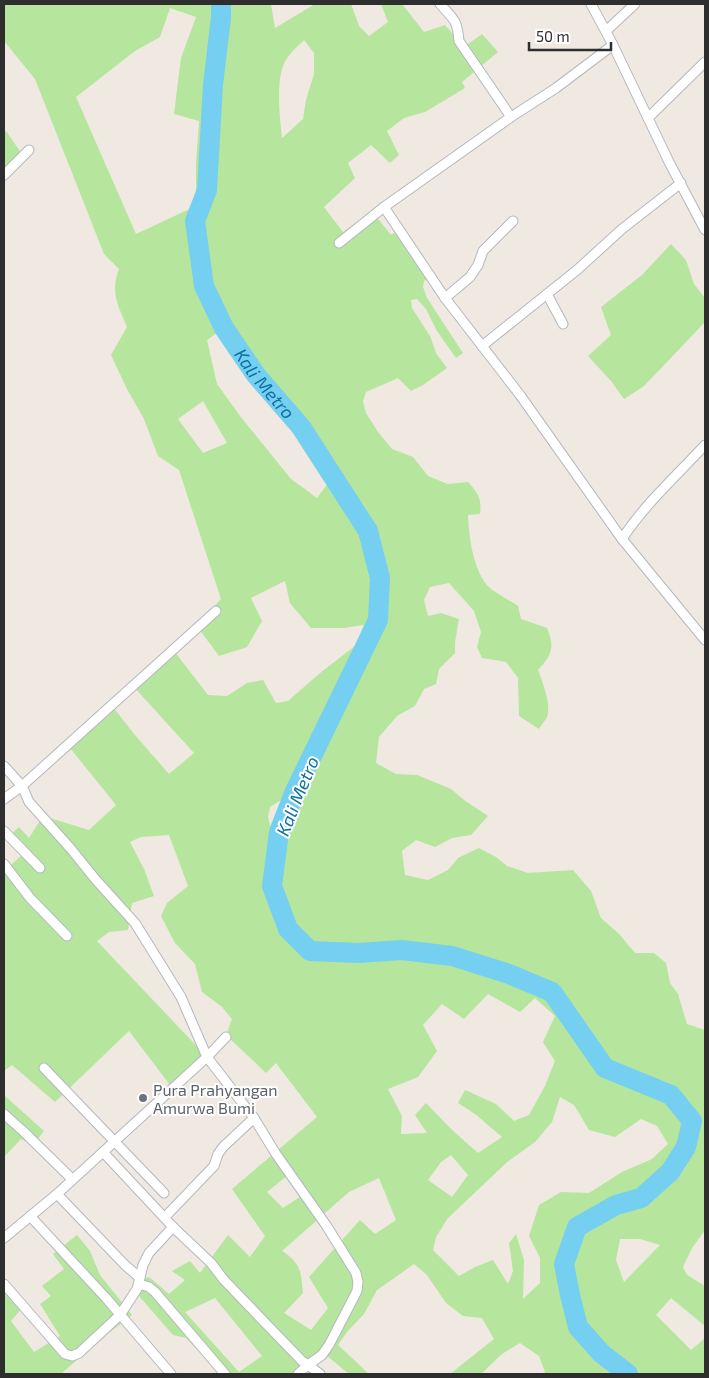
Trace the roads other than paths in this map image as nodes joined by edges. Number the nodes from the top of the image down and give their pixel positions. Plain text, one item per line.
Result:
1 (440, 4) edge
2 (590, 4) edge
3 (635, 4) edge
4 (606, 31) junction
5 (613, 45) junction
6 (705, 62) edge
7 (511, 117) junction
8 (648, 118) junction
9 (29, 150) dead end
10 (4, 175) edge
11 (681, 183) junction
12 (384, 207) junction
13 (513, 221) dead end
14 (705, 230) edge
15 (339, 243) dead end
16 (547, 294) junction
17 (444, 298) junction
18 (563, 324) dead end
19 (482, 346) junction
20 (705, 446) edge
21 (622, 540) junction
22 (216, 611) dead end
23 (705, 640) edge
24 (4, 766) edge
25 (22, 786) junction
26 (4, 799) edge
27 (4, 831) edge
28 (4, 864) edge
29 (40, 868) dead end
30 (66, 936) dead end
31 (226, 1037) dead end
32 (207, 1057) junction
33 (44, 1068) dead end
34 (4, 1114) edge
35 (254, 1118) junction
36 (114, 1142) junction
37 (103, 1152) junction
38 (72, 1179) junction
39 (164, 1193) dead end
40 (57, 1194) junction
41 (30, 1216) junction
42 (164, 1217) junction
43 (173, 1227) junction
44 (4, 1238) edge
45 (140, 1281) junction
46 (4, 1284) edge
47 (120, 1315) junction
48 (308, 1365) junction
49 (171, 1374) edge
50 (225, 1374) edge
51 (298, 1374) edge
52 (320, 1374) edge

1 - 7 street
2 - 4 street
3 - 4 street
4 - 5 street
5 - 7 street
5 - 8 street
6 - 8 street
7 - 12 street
8 - 11 street
9 - 10 street
11 - 14 street
11 - 16 street
12 - 15 street
12 - 17 street
13 - 17 street
16 - 18 street
16 - 19 street
17 - 19 street
19 - 21 street
20 - 21 street
21 - 23 street
22 - 25 street
24 - 25 street
25 - 26 street
25 - 32 street
27 - 29 street
28 - 30 street
31 - 32 street
32 - 35 street
32 - 36 street
33 - 36 street
34 - 38 street
35 - 42 street
35 - 48 street
36 - 37 street
36 - 39 street
37 - 38 street
37 - 42 street
38 - 40 street
40 - 41 street
40 - 45 street
41 - 44 street
41 - 47 street
42 - 43 street
43 - 45 street
43 - 48 street
45 - 47 street
45 - 50 street
46 - 47 street
47 - 49 street
48 - 51 street
48 - 52 street

